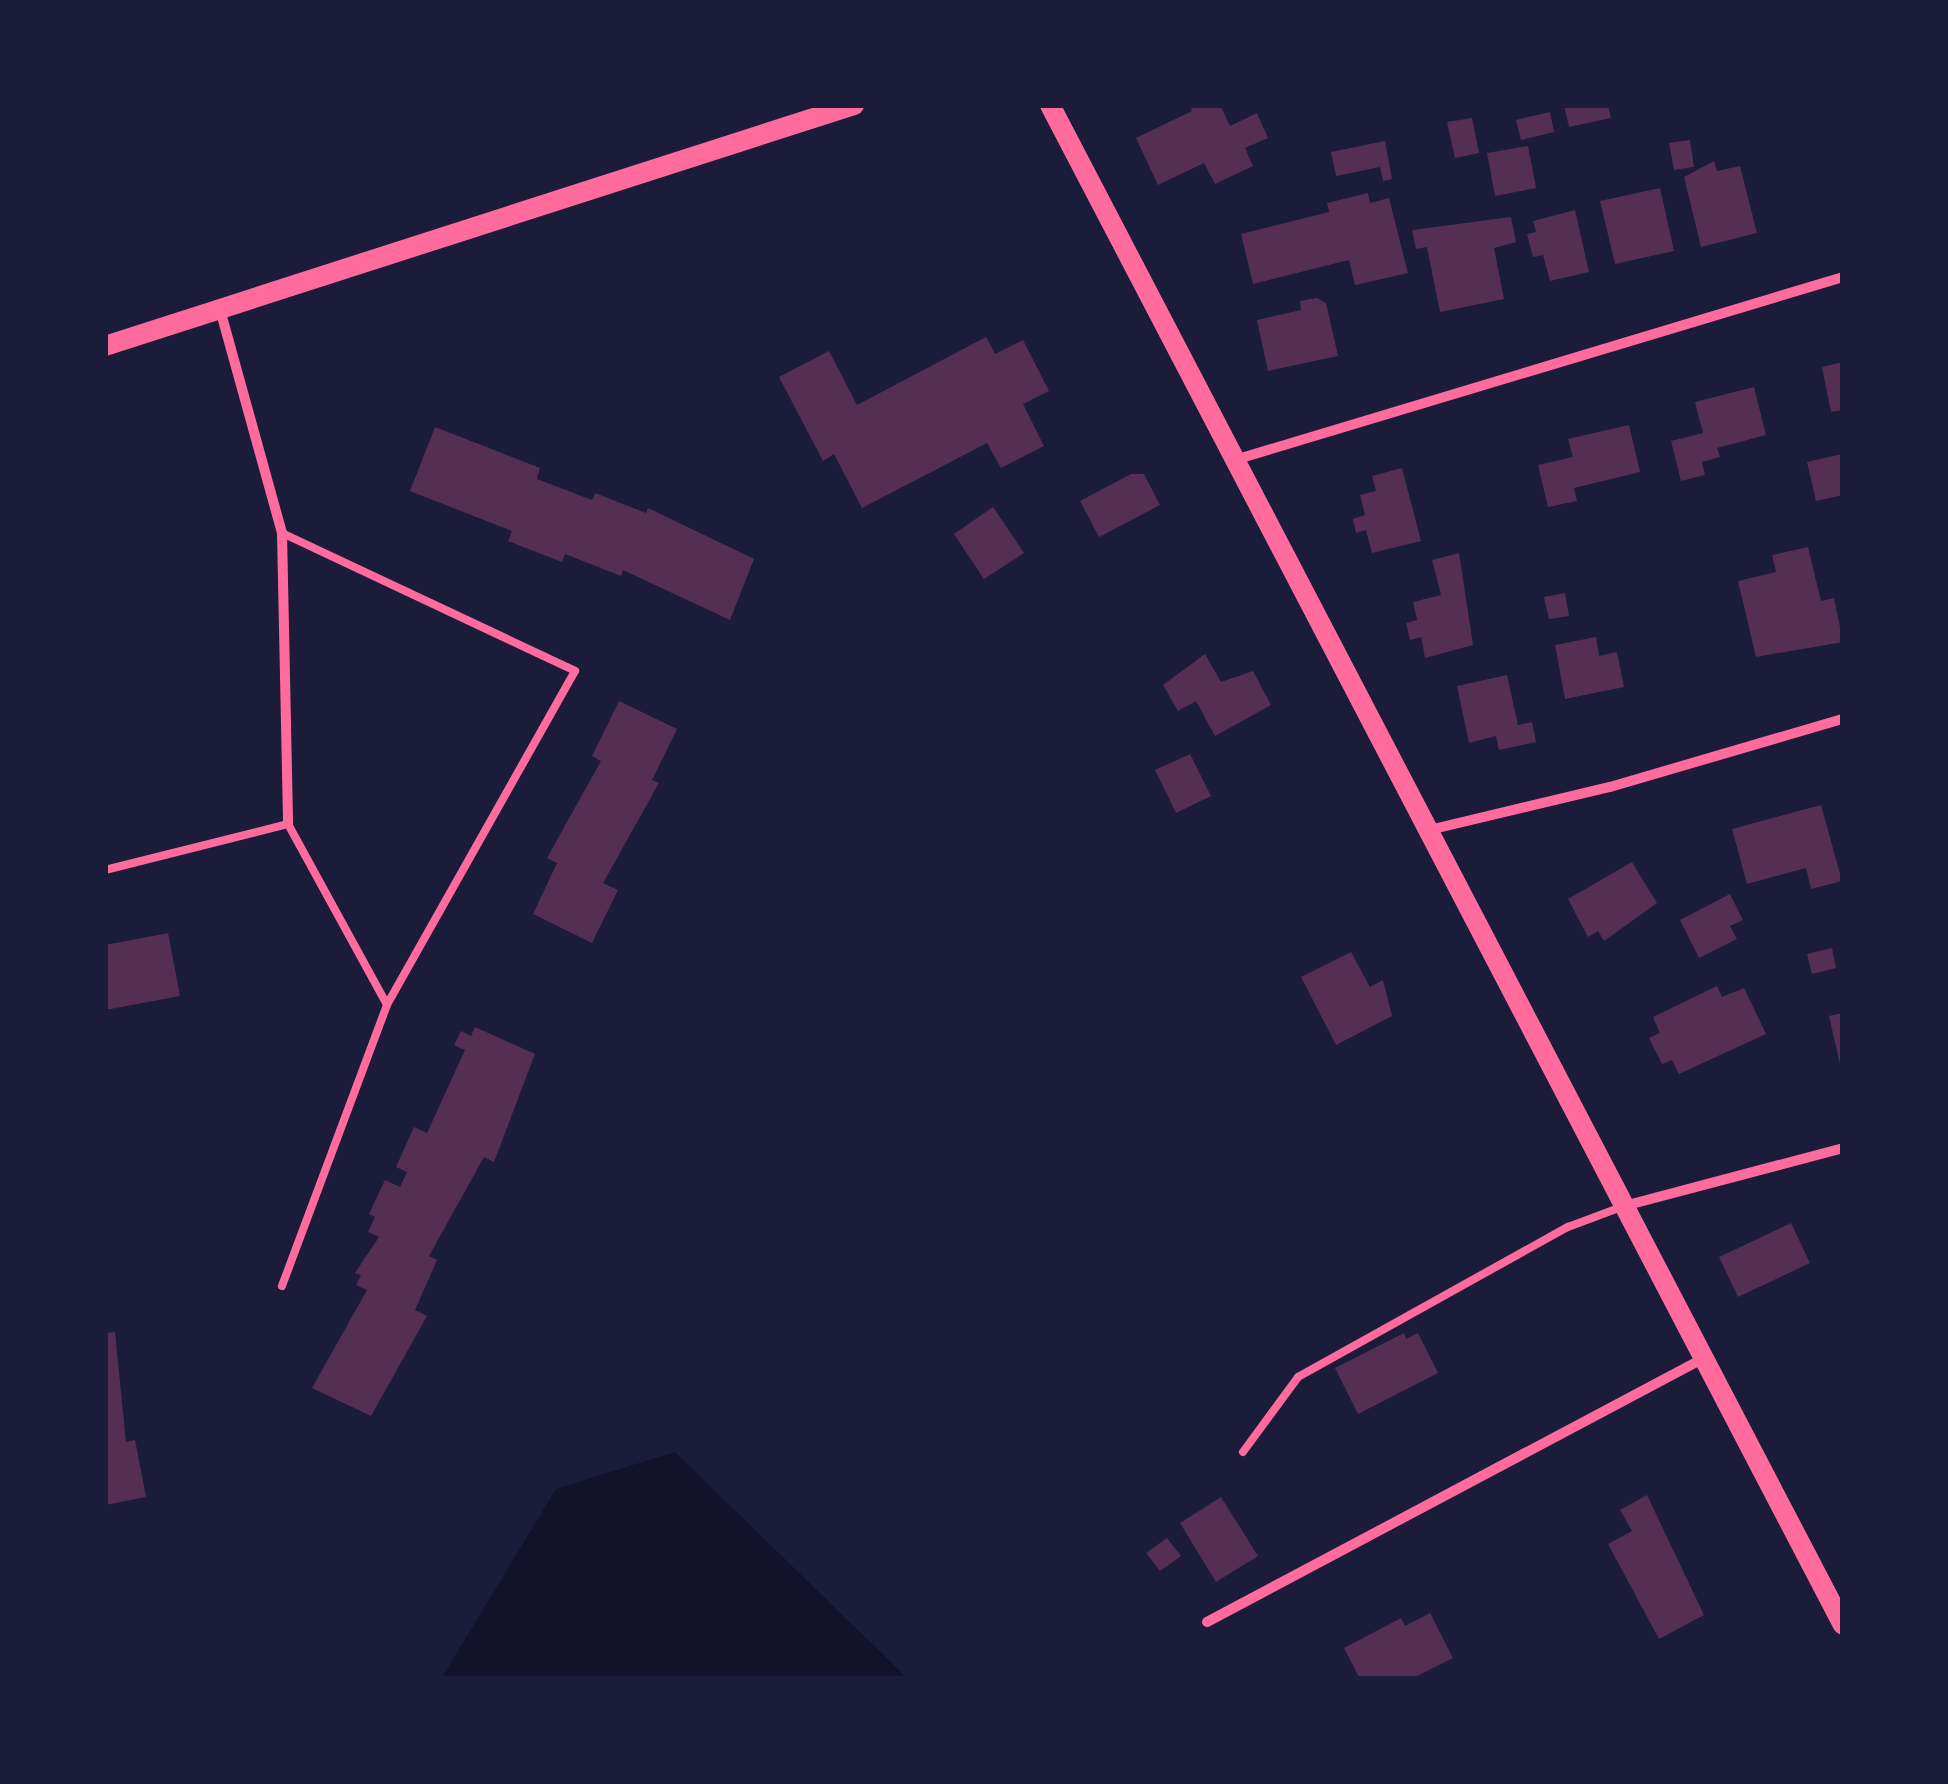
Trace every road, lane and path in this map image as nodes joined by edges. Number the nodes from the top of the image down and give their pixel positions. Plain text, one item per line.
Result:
1 (854, 105) edge
2 (1050, 105) edge
3 (1843, 276) edge
4 (221, 313) junction
5 (105, 346) edge
6 (1238, 459) junction
7 (282, 533) junction
8 (1843, 719) edge
9 (288, 824) junction
10 (1429, 830) junction
11 (105, 870) edge
12 (387, 1006) junction
13 (1843, 1148) edge
14 (1624, 1206) junction
15 (282, 1286) dead end
16 (1702, 1359) junction
17 (1242, 1452) dead end
18 (1207, 1622) dead end
19 (1843, 1625) edge

1 - 4 main road
2 - 6 main road
3 - 6 street
4 - 5 main road
4 - 7 street
6 - 10 main road
7 - 9 street
7 - 12 lane
8 - 10 street
9 - 11 lane
9 - 12 lane
10 - 14 main road
12 - 15 lane
13 - 14 street
14 - 16 main road
14 - 17 lane
16 - 18 street
16 - 19 main road

